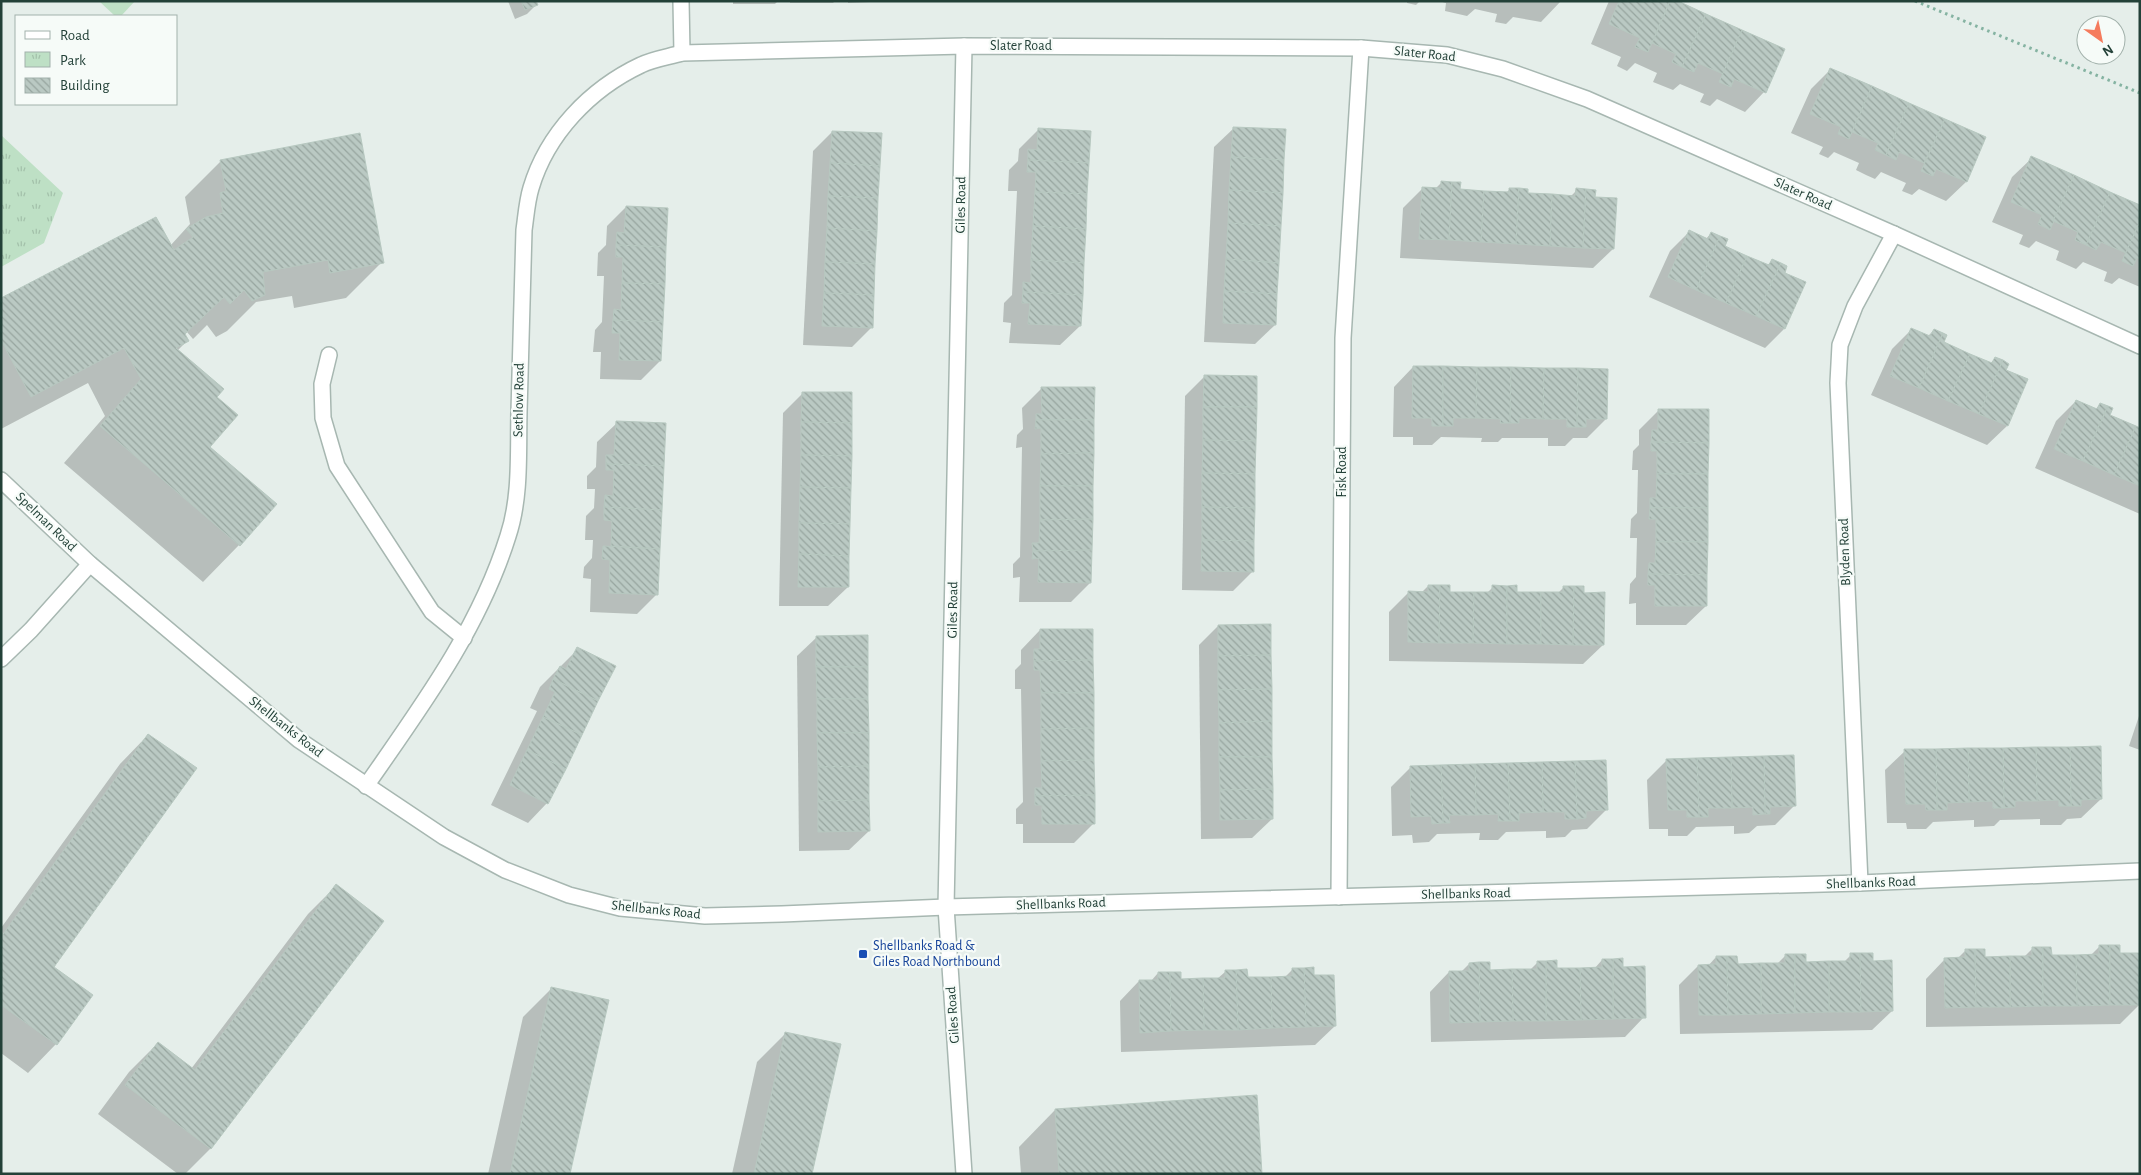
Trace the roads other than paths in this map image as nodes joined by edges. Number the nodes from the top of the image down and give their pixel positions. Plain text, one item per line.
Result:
1 (681, 1) edge
2 (964, 46) junction
3 (1361, 48) junction
4 (682, 53) junction
5 (1894, 234) junction
6 (2140, 346) edge
7 (329, 355) dead end
8 (1, 480) edge
9 (90, 564) junction
10 (464, 638) junction
11 (1, 658) edge
12 (366, 786) junction
13 (2140, 871) edge
14 (1860, 883) junction
15 (1339, 897) junction
16 (946, 907) junction
17 (964, 1174) edge

1 - 4 street
2 - 3 street, Slater Road
2 - 4 street, Slater Road
2 - 16 street, Giles Road
3 - 5 street, Slater Road
3 - 15 street, Fisk Road
4 - 10 street, Sethlow Road
5 - 6 street, Slater Road
5 - 14 street, Blyden Road
7 - 10 street
8 - 9 street, Spelman Road
9 - 11 street
9 - 12 street, Shellbanks Road
10 - 12 street, Sethlow Road
12 - 16 street, Shellbanks Road
13 - 14 street, Shellbanks Road
14 - 15 street, Shellbanks Road
15 - 16 street, Shellbanks Road
16 - 17 street, Giles Road

